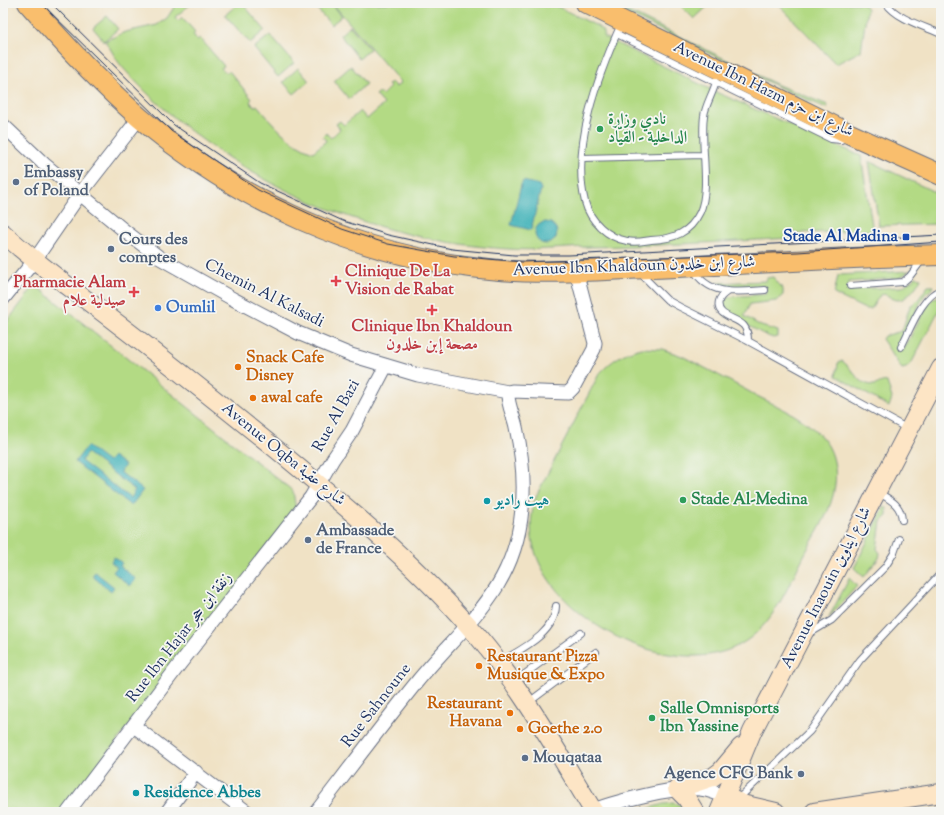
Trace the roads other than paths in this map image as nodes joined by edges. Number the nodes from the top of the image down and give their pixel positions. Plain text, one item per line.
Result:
1 (28, 3) edge
2 (586, 3) edge
3 (886, 3) edge
4 (620, 28) junction
5 (941, 34) edge
6 (716, 82) junction
7 (140, 117) junction
8 (3, 124) edge
9 (850, 134) junction
10 (703, 155) junction
11 (582, 158) junction
12 (941, 176) edge
13 (80, 194) junction
14 (3, 233) edge
15 (933, 255) edge
16 (34, 261) junction
17 (691, 266) junction
18 (636, 268) junction
19 (576, 271) junction
20 (850, 286) dead end
21 (765, 290) dead end
22 (941, 290) edge
23 (728, 292) junction
24 (3, 299) edge
25 (748, 341) junction
26 (901, 348) dead end
27 (386, 366) junction
28 (941, 368) edge
29 (508, 392) junction
30 (909, 429) junction
31 (319, 484) junction
32 (877, 491) junction
33 (902, 520) dead end
34 (899, 539) dead end
35 (941, 573) edge
36 (556, 606) dead end
37 (467, 624) junction
38 (581, 633) dead end
39 (801, 637) junction
40 (596, 652) dead end
41 (498, 663) junction
42 (513, 683) junction
43 (527, 703) junction
44 (134, 726) junction
45 (752, 732) junction
46 (196, 772) junction
47 (677, 789) junction
48 (941, 793) edge
49 (727, 803) edge
50 (592, 811) edge
51 (68, 812) edge
52 (166, 812) edge
53 (247, 812) edge
54 (316, 812) edge
55 (695, 812) edge
56 (776, 812) edge
57 (814, 812) edge

1 - 7 main road, Avenue Ibn Khaldoun شارع ابن خلدون
2 - 4 main road, Avenue Ibn Hazm شارع ابن حزم
3 - 5 lane
4 - 6 lane
4 - 9 main road, Avenue Ibn Hazm شارع ابن حزم
4 - 11 lane
6 - 9 lane
6 - 10 lane
7 - 13 street
7 - 19 main road, Avenue Ibn Khaldoun شارع ابن خلدون
8 - 13 street, Chemin Al Kalsadi
9 - 12 main road, Avenue Ibn Hazm شارع ابن حزم
10 - 11 lane
10 - 11 lane
13 - 16 street
13 - 27 street, Chemin Al Kalsadi
14 - 16 street, Avenue Oqba شارع عقبة
15 - 17 main road, Avenue Ibn Khaldoun شارع ابن خلدون
15 - 20 lane
16 - 24 street
16 - 31 street, Avenue Oqba شارع عقبة
17 - 18 main road, Avenue Ibn Khaldoun شارع ابن خلدون
17 - 23 lane
18 - 19 main road, Avenue Ibn Khaldoun شارع ابن خلدون
18 - 25 lane
19 - 29 street, Chemin Al Kalsadi
21 - 23 lane
22 - 26 lane
23 - 25 lane
25 - 30 lane
27 - 29 street, Chemin Al Kalsadi
27 - 31 street, Rue Al Bazi
28 - 30 street, Avenue Inaouin شارع ايناوين
29 - 37 street, Rue Sahnoune
30 - 32 street, Avenue Inaouin شارع ايناوين
31 - 37 street, Avenue Oqba شارع عقبة
31 - 44 street, Rue Ibn Hajar زنقة ابن حجر
32 - 33 lane
32 - 39 street, Avenue Inaouin شارع ايناوين
34 - 39 lane
35 - 49 lane
36 - 41 lane
37 - 41 street, Avenue Oqba شارع عقبة
37 - 54 street, Rue Sahnoune
38 - 42 lane
39 - 45 street, Avenue Inaouin شارع ايناوين
40 - 43 lane
41 - 42 street, Avenue Oqba شارع عقبة
42 - 43 street, Avenue Oqba شارع عقبة
43 - 50 street, Avenue Oqba شارع عقبة
44 - 46 street
44 - 51 street, Rue Ibn Hajar زنقة ابن حجر
45 - 47 street
45 - 49 street, Avenue Inaouin شارع ايناوين
46 - 52 street
46 - 53 street
47 - 49 street
47 - 50 street
47 - 55 street
48 - 57 street
49 - 56 street

